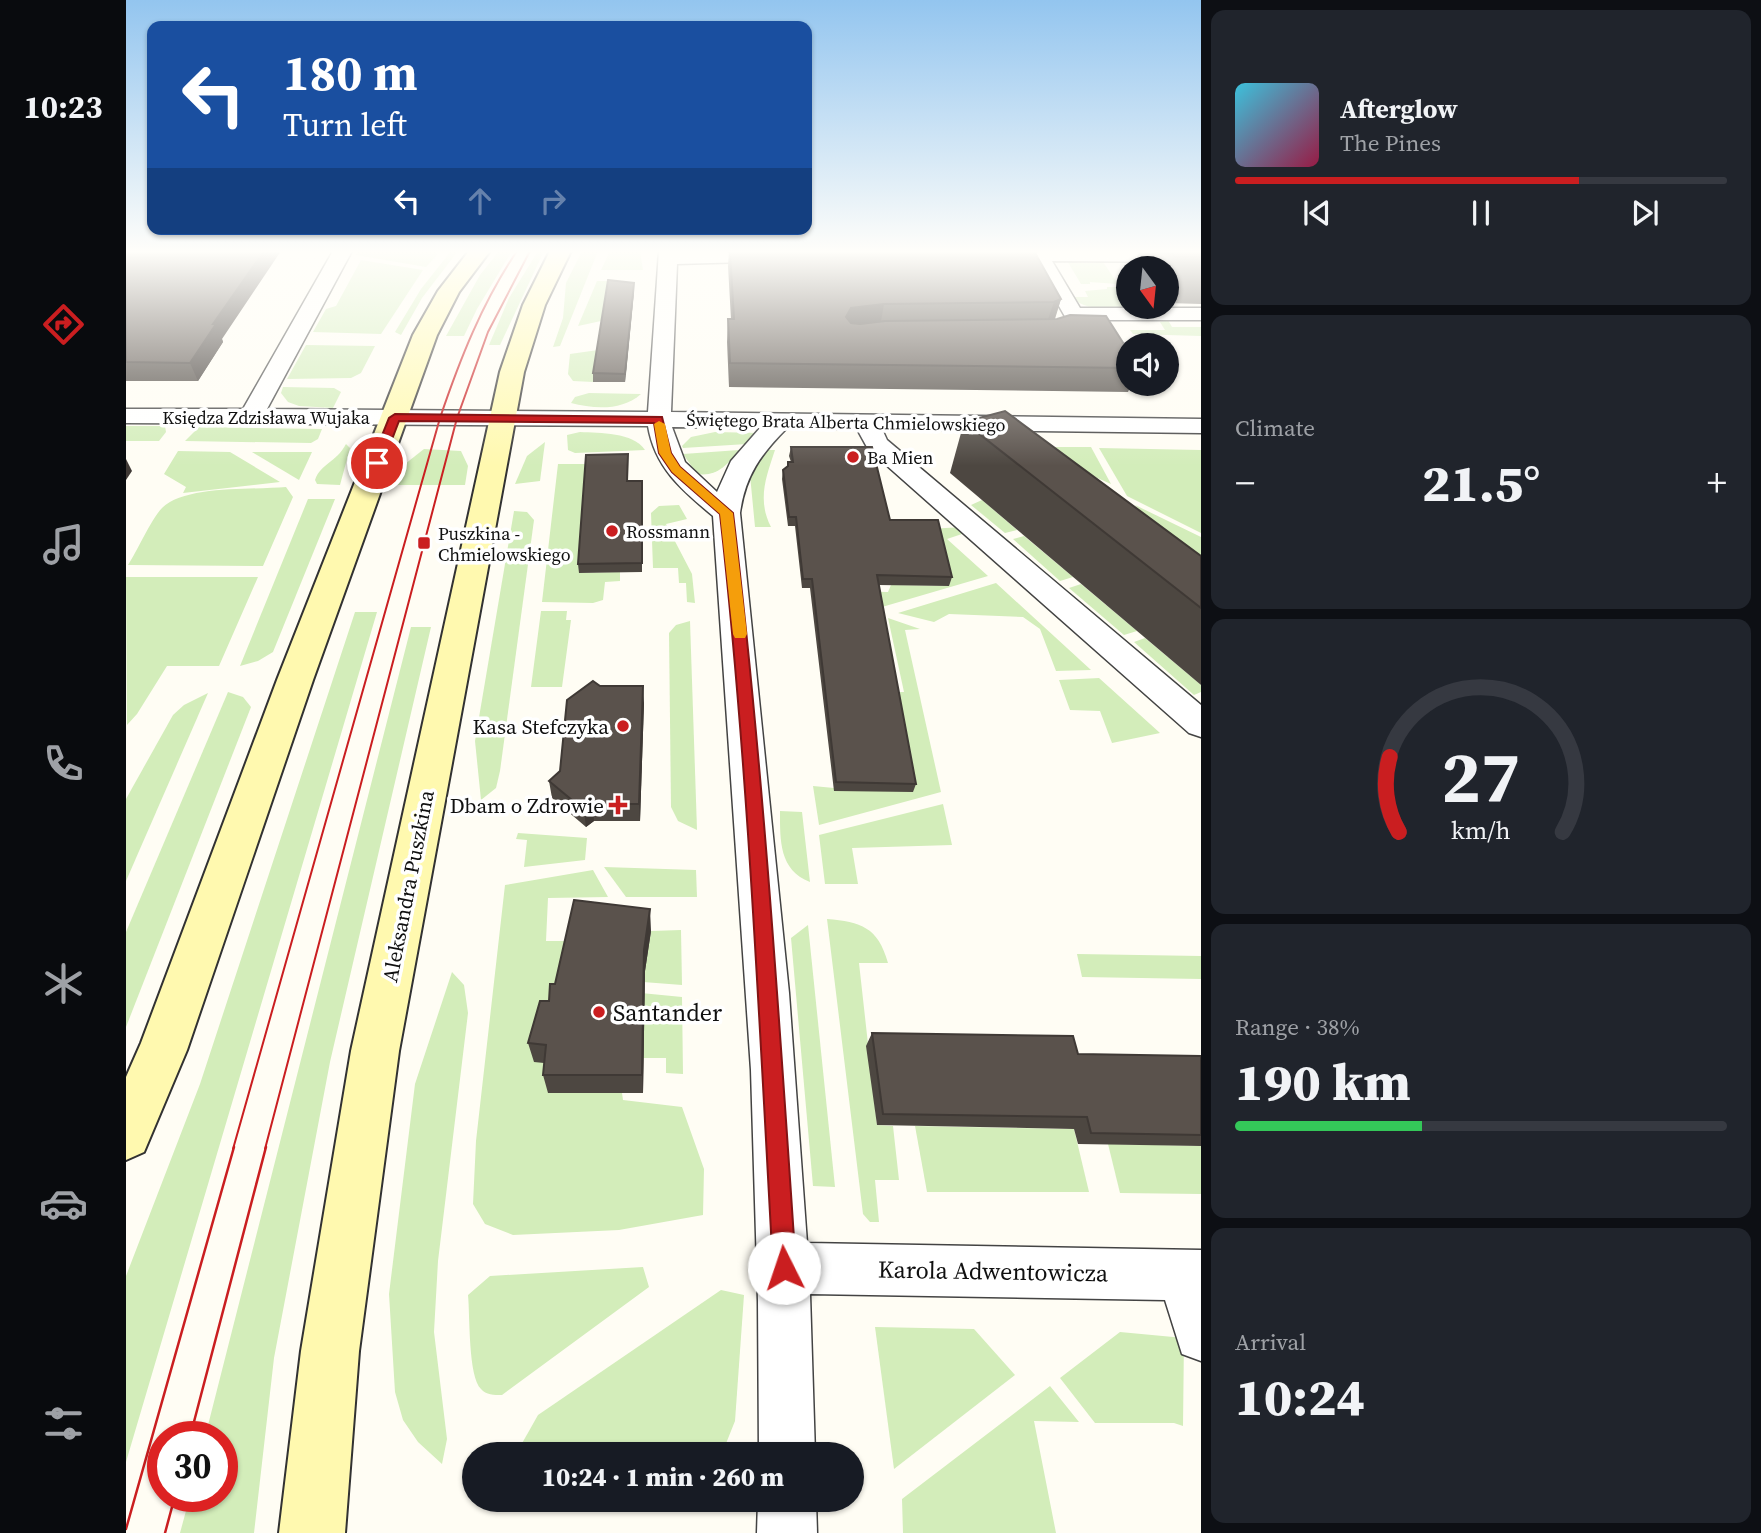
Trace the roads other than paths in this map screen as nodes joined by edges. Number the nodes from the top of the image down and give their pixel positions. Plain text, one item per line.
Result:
1 (304, 323) edge
2 (431, 323) edge
3 (528, 323) edge
4 (664, 323) edge
5 (1079, 323) edge
6 (1021, 334) edge
7 (126, 416) edge
8 (251, 417) junction
9 (395, 418) junction
10 (449, 418) joint
11 (503, 418) junction
12 (659, 420) junction
13 (781, 421) junction
14 (866, 422) junction
15 (1201, 426) edge
16 (726, 513) junction
17 (1201, 724) edge
18 (126, 1134) edge
19 (784, 1268) junction
20 (1193, 1275) edge
21 (1201, 1335) edge
22 (787, 1442) edge
23 (787, 1512) edge
24 (312, 1533) edge
25 (787, 1533) edge

1 - 8 street
2 - 9 main road
3 - 11 main road, Aleksandra Puszkina
4 - 12 street
5 - 6 street
7 - 8 street, Księdza Zdzisława Wujaka
8 - 9 street, Księdza Zdzisława Wujaka
9 - 10 street, Księdza Zdzisława Wujaka
9 - 18 main road
10 - 11 street, Świętego Brata Alberta Chmielowskiego
11 - 12 street, Świętego Brata Alberta Chmielowskiego
11 - 24 main road, Aleksandra Puszkina
12 - 13 street, Świętego Brata Alberta Chmielowskiego
12 - 16 street
13 - 14 street, Świętego Brata Alberta Chmielowskiego
13 - 16 street
14 - 15 street, Świętego Brata Alberta Chmielowskiego
14 - 17 street
16 - 19 street
19 - 20 street, Karola Adwentowicza
19 - 22 street
20 - 21 street
23 - 25 street

